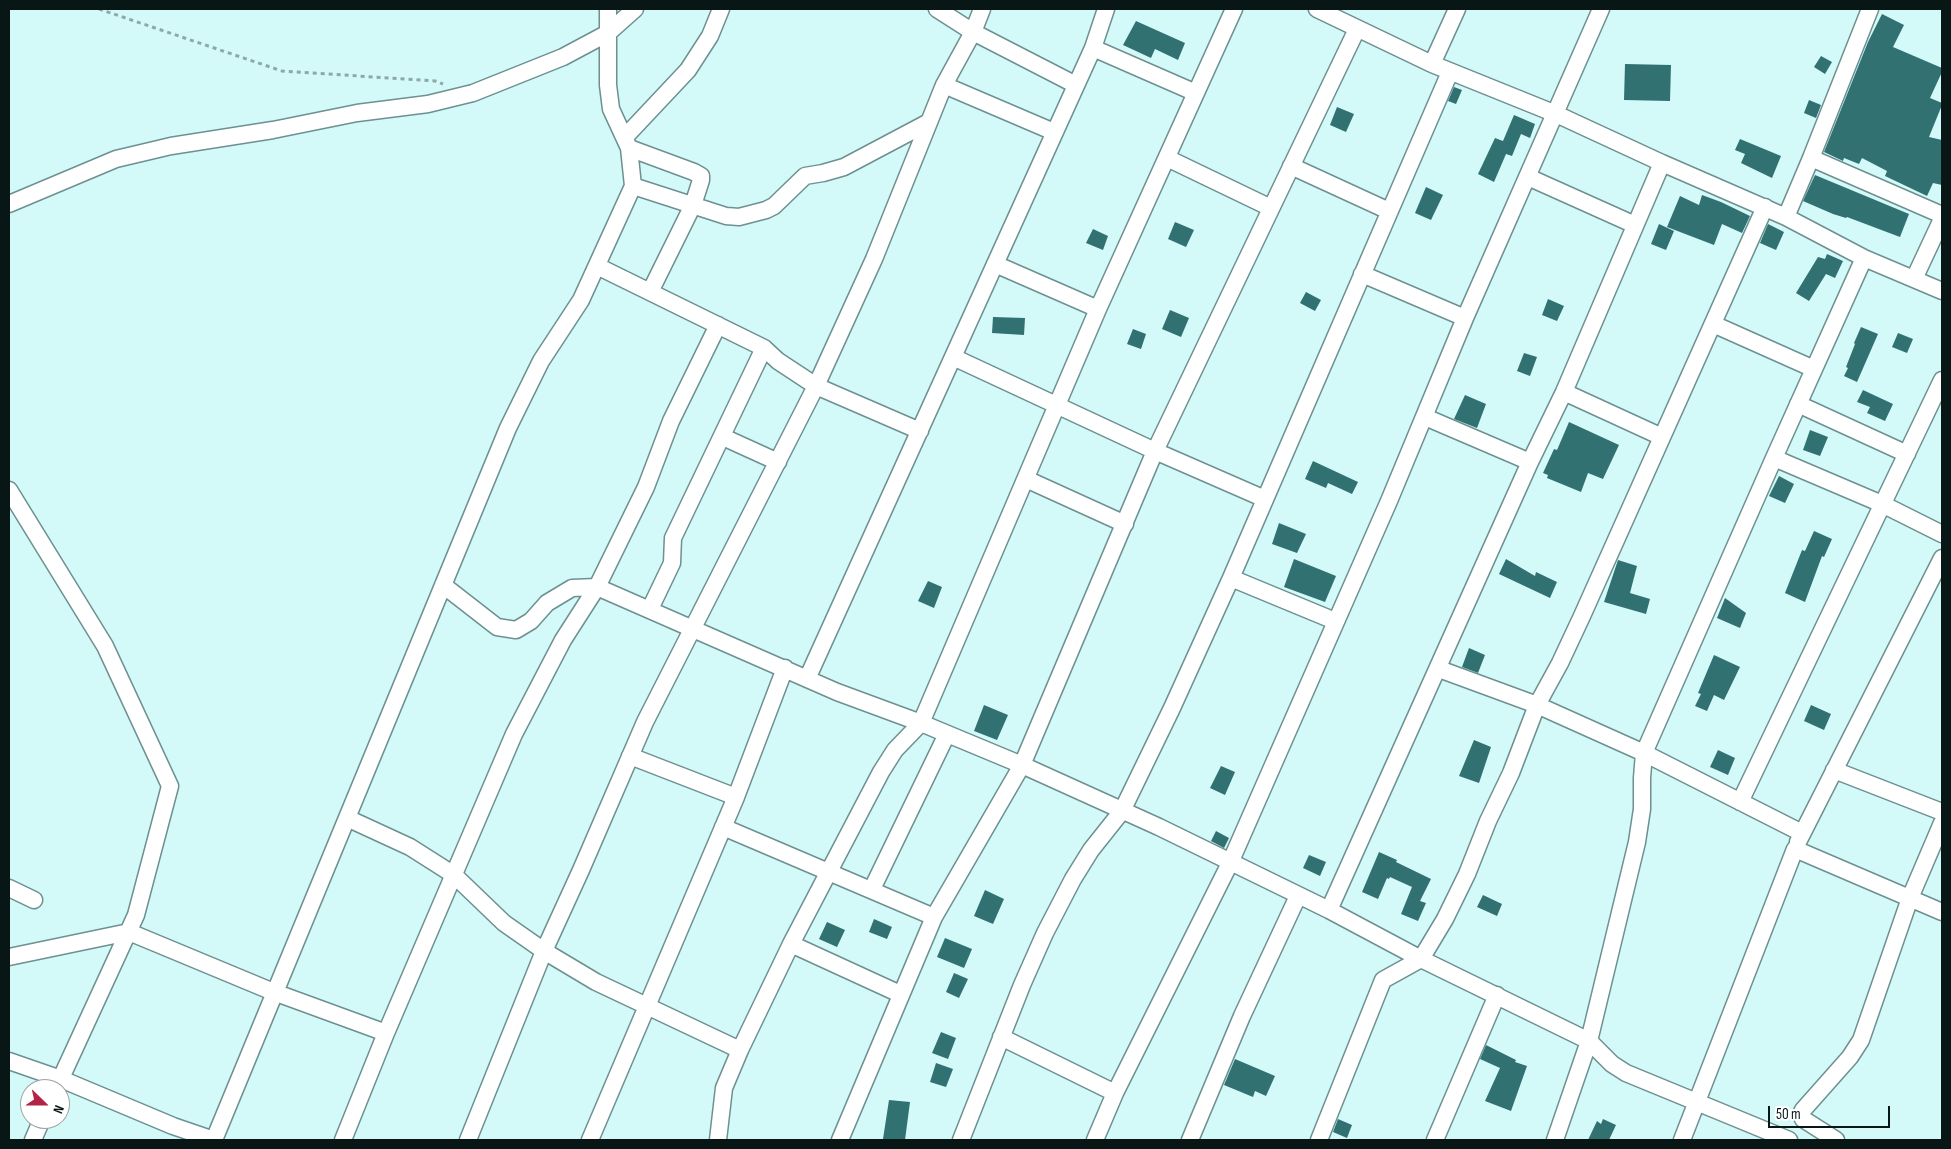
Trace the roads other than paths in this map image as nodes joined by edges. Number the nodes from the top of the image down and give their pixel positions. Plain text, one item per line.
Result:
1 (608, 9) edge
2 (635, 9) edge
3 (721, 9) edge
4 (937, 9) edge
5 (982, 9) edge
6 (1106, 9) edge
7 (1234, 9) edge
8 (1317, 9) edge
9 (1456, 9) edge
10 (1601, 9) edge
11 (1870, 9) edge
12 (1334, 13) edge
13 (1357, 28) junction
14 (973, 32) junction
15 (608, 33) junction
16 (1093, 48) junction
17 (1432, 64) junction
18 (1450, 72) junction
19 (944, 85) junction
20 (1076, 85) junction
21 (1196, 93) junction
22 (1556, 114) junction
23 (929, 122) junction
24 (1054, 132) junction
25 (627, 142) junction
26 (1167, 158) junction
27 (1812, 158) junction
28 (1662, 163) junction
29 (1291, 166) junction
30 (1528, 177) junction
31 (633, 186) junction
32 (9, 204) edge
33 (694, 205) junction
34 (1764, 207) junction
35 (1272, 208) junction
36 (1390, 211) junction
37 (1942, 215) edge
38 (1786, 217) junction
39 (1942, 219) edge
40 (1634, 225) junction
41 (1864, 258) junction
42 (995, 264) junction
43 (597, 266) junction
44 (1362, 274) junction
45 (1914, 279) junction
46 (1942, 291) edge
47 (650, 292) junction
48 (1098, 309) junction
49 (1465, 318) junction
50 (1713, 324) junction
51 (718, 325) junction
52 (764, 348) junction
53 (953, 357) junction
54 (1814, 369) junction
55 (1942, 380) edge
56 (816, 386) junction
57 (1564, 392) junction
58 (1798, 404) junction
59 (1057, 405) junction
60 (1425, 417) junction
61 (920, 431) junction
62 (1662, 436) junction
63 (723, 437) junction
64 (1155, 451) junction
65 (1906, 454) junction
66 (1774, 458) junction
67 (778, 462) junction
68 (1530, 462) junction
69 (1026, 479) junction
70 (9, 490) edge
71 (1265, 499) junction
72 (1882, 504) junction
73 (1125, 524) junction
74 (1942, 534) edge
75 (1942, 558) edge
76 (1231, 578) junction
77 (443, 585) junction
78 (597, 587) junction
79 (650, 609) junction
80 (1335, 621) junction
81 (693, 629) junction
82 (785, 668) junction
83 (1438, 669) junction
84 (808, 679) junction
85 (1537, 705) junction
86 (920, 723) junction
87 (947, 734) junction
88 (1644, 753) junction
89 (630, 756) junction
90 (1022, 765) junction
91 (1834, 770) junction
92 (736, 797) junction
93 (1740, 802) junction
94 (1122, 810) junction
95 (1942, 812) edge
96 (347, 818) junction
97 (1942, 823) edge
98 (723, 827) junction
99 (1802, 833) junction
100 (1795, 849) junction
101 (1230, 863) junction
102 (830, 872) junction
103 (454, 875) junction
104 (9, 888) edge
105 (872, 889) junction
106 (1298, 896) junction
107 (1910, 898) junction
108 (34, 900) dead end
109 (1329, 910) junction
110 (1942, 912) edge
111 (934, 917) junction
112 (129, 932) junction
113 (791, 944) junction
114 (544, 951) junction
115 (9, 957) edge
116 (1420, 959) junction
117 (275, 992) junction
118 (900, 994) junction
119 (1497, 995) junction
120 (647, 1006) junction
121 (386, 1033) junction
122 (1001, 1037) junction
123 (1589, 1041) junction
124 (740, 1050) junction
125 (9, 1061) edge
126 (47, 1079) edge
127 (60, 1079) edge
128 (70, 1088) edge
129 (1115, 1093) junction
130 (1698, 1103) junction
131 (214, 1140) edge
132 (343, 1140) edge
133 (468, 1140) edge
134 (590, 1140) edge
135 (718, 1140) edge
136 (840, 1140) edge
137 (961, 1140) edge
138 (1094, 1140) edge
139 (1190, 1140) edge
140 (1319, 1140) edge
141 (1434, 1140) edge
142 (1555, 1140) edge
143 (1682, 1140) edge
144 (1789, 1140) edge
145 (1836, 1140) edge

1 - 15 street
2 - 15 street
3 - 25 street
4 - 14 street
5 - 14 street
6 - 16 street
7 - 21 street
8 - 12 street
9 - 17 street
10 - 22 street
11 - 27 street
12 - 13 street
13 - 17 street
13 - 29 street
14 - 19 street
14 - 20 street
15 - 25 street
15 - 32 street
16 - 20 street
16 - 21 street
17 - 18 street
18 - 22 street
18 - 36 street
19 - 23 street
19 - 24 street
20 - 24 street
21 - 26 street
22 - 28 street
22 - 30 street
23 - 33 street
23 - 56 street
24 - 42 street
25 - 31 street
25 - 33 street
26 - 35 street
26 - 48 street
27 - 37 street
27 - 38 street
28 - 34 street
28 - 40 street
29 - 35 street
29 - 36 street
30 - 40 street
30 - 49 street
31 - 33 street
31 - 43 street
33 - 47 street
34 - 38 street
34 - 50 street
35 - 64 street
36 - 44 street
38 - 41 street
39 - 45 street
40 - 57 street
41 - 45 street
41 - 54 street
42 - 48 street
42 - 53 street
43 - 47 street
43 - 77 street
44 - 49 street
44 - 71 street
45 - 46 street
47 - 51 street
48 - 59 street
49 - 60 street
50 - 54 street
50 - 62 street
51 - 52 street
51 - 78 street
52 - 56 street
52 - 63 street
53 - 59 street
53 - 61 street
54 - 58 street
55 - 65 street
56 - 61 street
56 - 67 street
57 - 62 street
57 - 68 street
58 - 65 street
58 - 66 street
59 - 64 street
59 - 69 street
60 - 68 street
60 - 80 street
61 - 84 street
62 - 85 street
63 - 67 street
63 - 79 street
64 - 71 street
64 - 73 street
65 - 72 street
66 - 72 street
66 - 88 street
67 - 81 street
68 - 83 street
69 - 73 street
69 - 86 street
70 - 112 street
71 - 76 street
72 - 74 street
72 - 93 street
73 - 90 street
75 - 91 street
76 - 80 street
76 - 94 street
77 - 78 street
77 - 96 street
78 - 79 street
78 - 103 street
79 - 81 street
80 - 101 street
81 - 82 street
81 - 89 street
82 - 84 street
82 - 92 street
83 - 85 street
83 - 109 street
84 - 86 street
85 - 88 street
85 - 116 street
86 - 87 street
86 - 102 street
87 - 90 street
87 - 105 street
88 - 93 street
88 - 123 street
89 - 92 street
89 - 114 street
90 - 94 street
90 - 111 street
91 - 95 street
91 - 99 street
92 - 98 street
93 - 99 street
94 - 101 street
94 - 122 street
96 - 103 street
96 - 117 street
97 - 107 street
98 - 102 street
98 - 120 street
99 - 100 street
100 - 107 street
100 - 130 street
101 - 106 street
101 - 129 street
102 - 105 street
102 - 113 street
103 - 114 street
103 - 121 street
104 - 108 street
105 - 111 street
106 - 109 street
106 - 139 street
107 - 110 street
107 - 145 street
109 - 116 street
111 - 118 street
112 - 115 street
112 - 117 street
112 - 127 street
113 - 118 street
113 - 124 street
114 - 120 street
114 - 133 street
116 - 119 street
116 - 140 street
117 - 121 street
117 - 131 street
118 - 136 street
119 - 123 street
119 - 141 street
120 - 124 street
120 - 134 street
121 - 132 street
122 - 129 street
122 - 137 street
123 - 130 street
123 - 142 street
124 - 135 street
125 - 126 street
128 - 131 street
129 - 138 street
130 - 143 street
130 - 144 street

